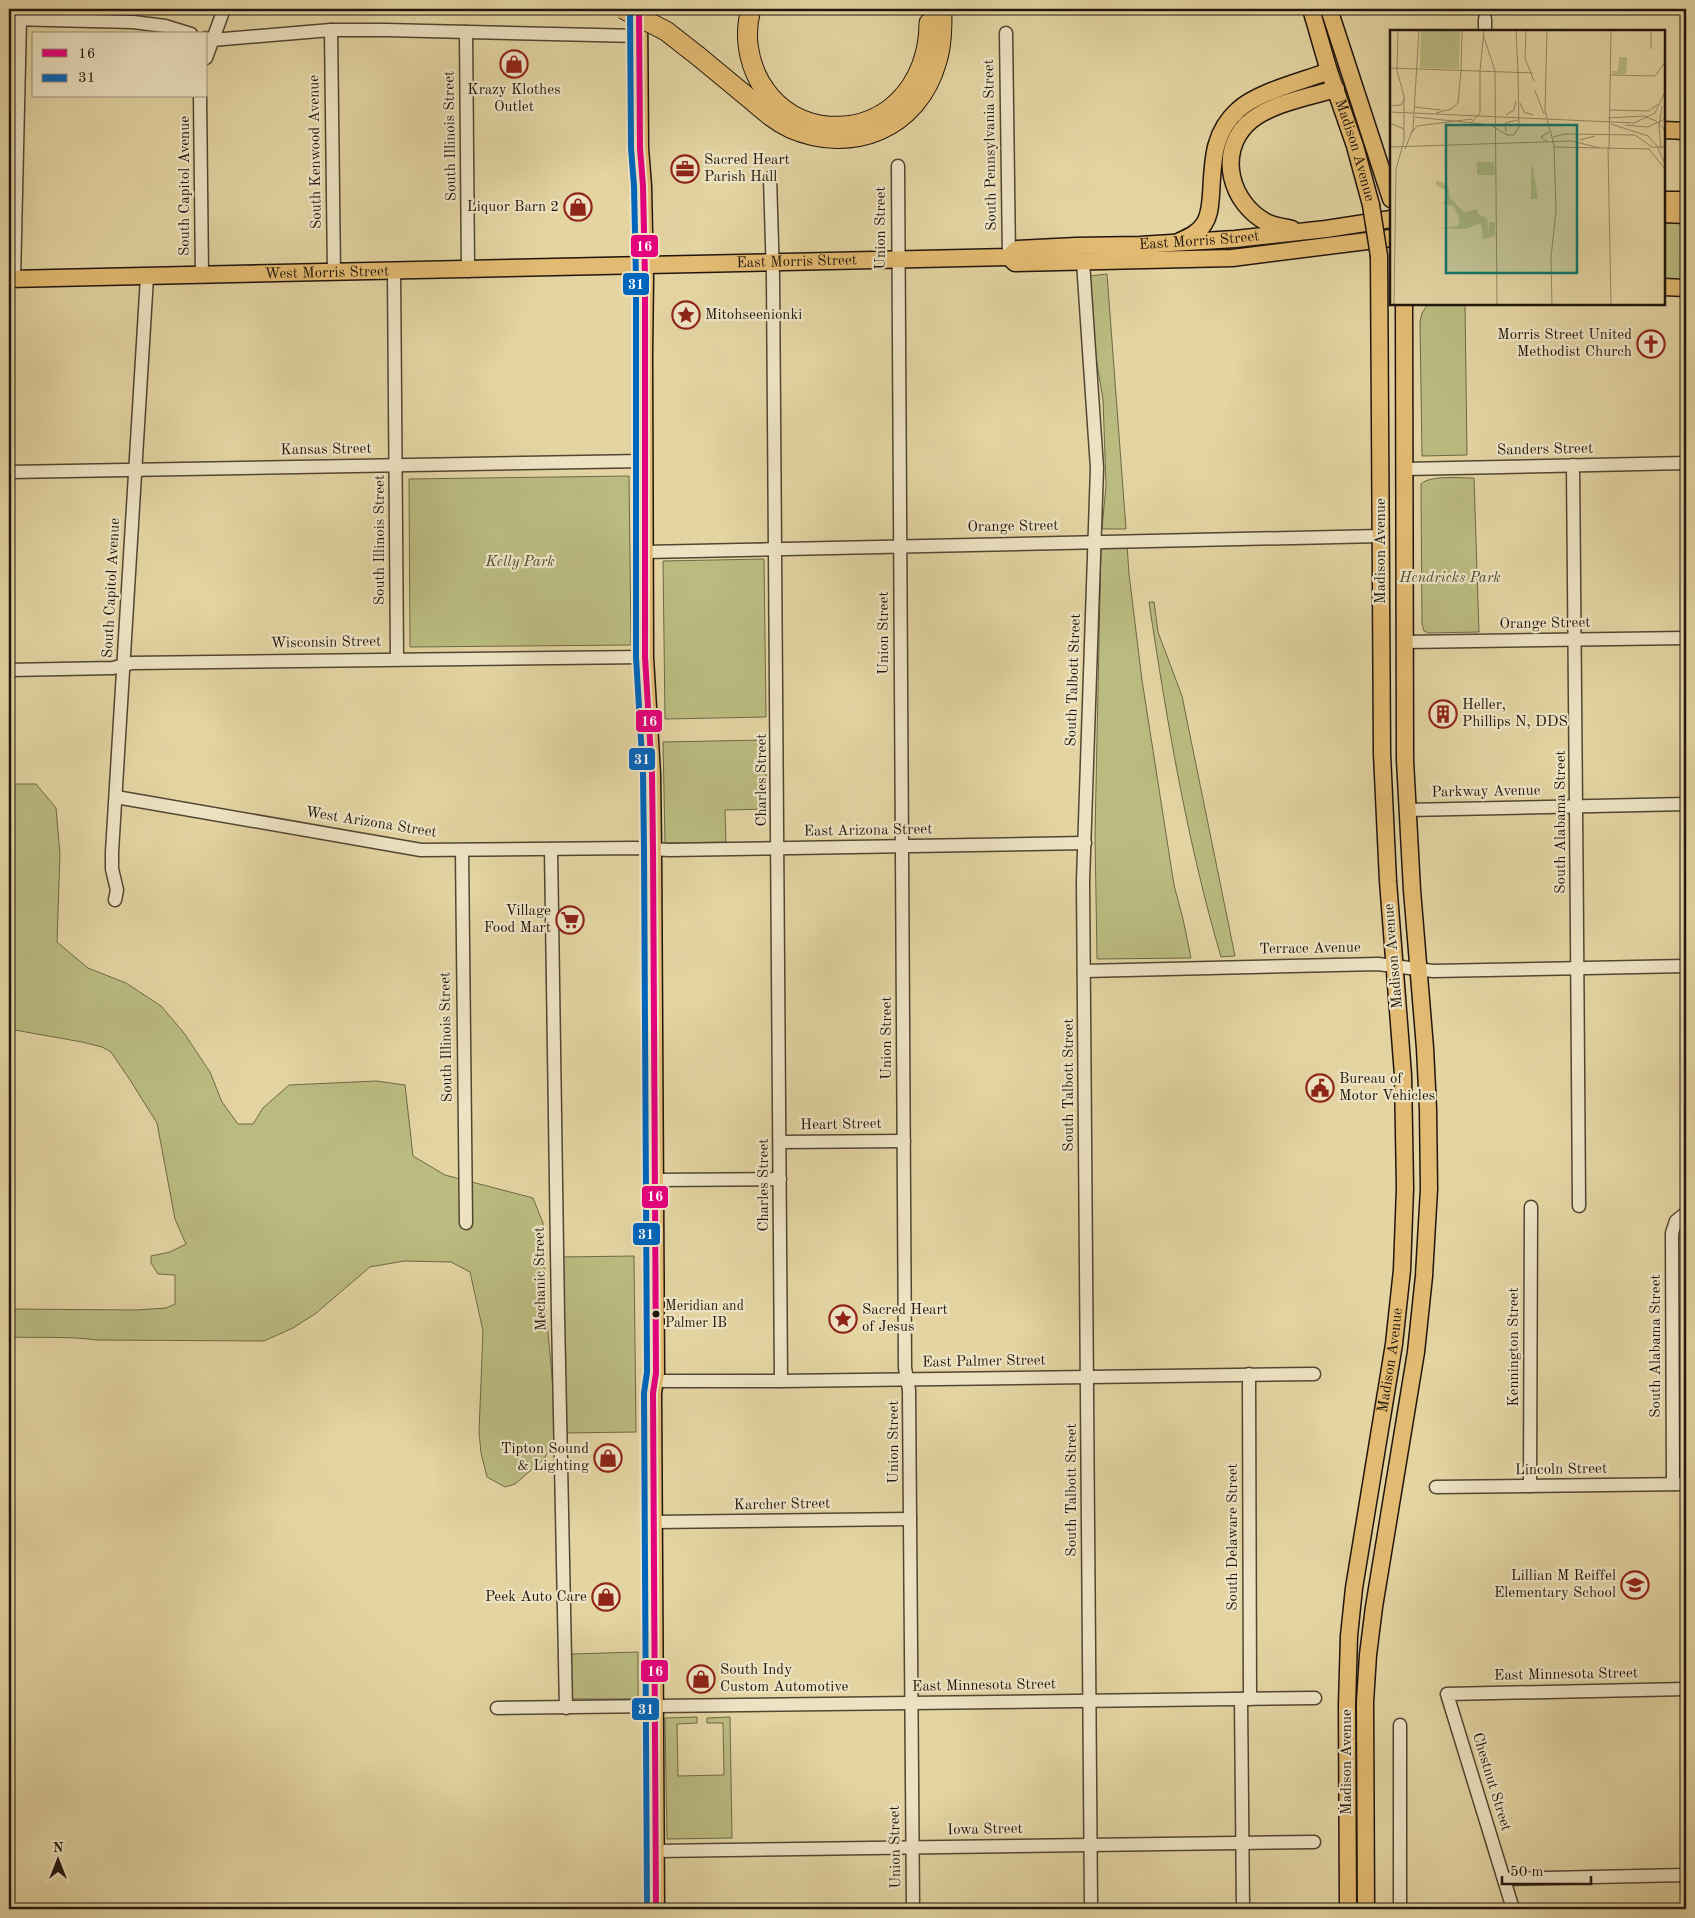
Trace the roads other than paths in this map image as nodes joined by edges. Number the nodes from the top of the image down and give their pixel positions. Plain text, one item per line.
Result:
1 (224, 9) edge
2 (623, 9) edge
3 (639, 9) edge
4 (751, 9) edge
5 (929, 9) edge
6 (942, 9) edge
7 (1311, 9) edge
8 (1329, 9) edge
9 (14, 19) edge
10 (332, 30) junction
11 (184, 32) edge
12 (466, 32) junction
13 (1006, 33) dead end
14 (639, 36) junction
15 (209, 39) edge
16 (1329, 71) junction
17 (1336, 89) junction
18 (200, 98) edge
19 (1665, 130) edge
20 (1686, 131) edge
21 (1386, 163) edge
22 (898, 166) dead end
23 (770, 178) dead end
24 (1390, 192) edge
25 (1665, 200) edge
26 (1686, 200) edge
27 (1665, 214) edge
28 (1686, 215) edge
29 (1390, 219) edge
30 (1319, 230) junction
31 (1390, 238) edge
32 (1175, 243) junction
33 (1009, 256) junction
34 (897, 259) junction
35 (772, 262) junction
36 (1083, 262) junction
37 (645, 265) junction
38 (468, 271) junction
39 (394, 272) junction
40 (334, 273) junction
41 (202, 276) junction
42 (147, 277) junction
43 (12, 279) edge
44 (1665, 287) edge
45 (1686, 288) edge
46 (1404, 305) edge
47 (644, 461) junction
48 (1686, 463) edge
49 (396, 465) junction
50 (1573, 465) junction
51 (1405, 469) junction
52 (135, 470) junction
53 (9, 472) edge
54 (1381, 536) junction
55 (1095, 542) junction
56 (900, 546) junction
57 (776, 549) junction
58 (645, 552) junction
59 (1686, 638) edge
60 (1576, 640) junction
61 (1405, 642) junction
62 (645, 657) junction
63 (396, 659) junction
64 (124, 664) junction
65 (9, 670) edge
66 (116, 797) junction
67 (1686, 804) edge
68 (1577, 806) junction
69 (1407, 810) junction
70 (1085, 843) junction
71 (902, 846) junction
72 (551, 849) junction
73 (653, 849) junction
74 (778, 849) junction
75 (462, 851) junction
76 (115, 900) dead end
77 (1686, 966) edge
78 (1394, 967) junction
79 (1576, 969) junction
80 (1418, 970) junction
81 (1084, 971) junction
82 (904, 1140) junction
83 (780, 1142) junction
84 (780, 1179) junction
85 (654, 1180) junction
86 (1579, 1206) dead end
87 (1531, 1207) dead end
88 (1686, 1213) edge
89 (466, 1223) dead end
90 (1249, 1374) junction
91 (1314, 1374) dead end
92 (1087, 1377) junction
93 (908, 1379) junction
94 (655, 1381) junction
95 (781, 1382) junction
96 (1673, 1484) junction
97 (1686, 1484) edge
98 (1530, 1486) junction
99 (1436, 1487) dead end
100 (910, 1519) junction
101 (653, 1522) junction
102 (1686, 1689) edge
103 (1447, 1694) joint
104 (1315, 1698) dead end
105 (1246, 1699) junction
106 (1089, 1701) junction
107 (911, 1703) junction
108 (497, 1708) dead end
109 (566, 1708) junction
110 (654, 1708) junction
111 (1400, 1725) dead end
112 (1242, 1842) junction
113 (1314, 1842) dead end
114 (1090, 1845) junction
115 (912, 1847) junction
116 (656, 1851) junction
117 (1686, 1875) edge
118 (1504, 1879) junction
119 (656, 1909) edge
120 (913, 1909) edge
121 (1091, 1909) edge
122 (1243, 1909) edge
123 (1348, 1909) edge
124 (1366, 1909) edge
125 (1400, 1909) edge
126 (1514, 1909) edge

1 - 15 street
2 - 6 highway, bridge
3 - 14 main road
4 - 5 highway
7 - 16 main road, Madison Avenue
8 - 21 main road, Madison Avenue
9 - 11 street
9 - 43 street
10 - 12 street
10 - 15 street
10 - 40 street, South Kenwood Avenue
12 - 14 street
12 - 38 street, South Illinois Street
13 - 33 street, South Pennsylvania Street
14 - 37 main road
16 - 17 main road, Madison Avenue
16 - 32 main road
17 - 30 main road
17 - 54 main road, Madison Avenue, bridge
18 - 41 street, South Capitol Avenue
19 - 20 main road
21 - 24 main road, Madison Avenue
22 - 34 street, Union Street
23 - 35 street, Charles Street
25 - 26 main road
27 - 28 main road
29 - 30 main road, East Morris Street
30 - 32 main road, East Morris Street
31 - 36 main road, East Morris Street
32 - 33 main road, East Morris Street
33 - 34 main road, East Morris Street
33 - 36 main road, East Morris Street
34 - 35 main road, East Morris Street
34 - 56 street, Union Street
35 - 37 main road, East Morris Street
35 - 57 street, Charles Street
36 - 55 street, South Talbott Street
37 - 38 main road, West Morris Street
37 - 47 main road
38 - 39 main road, West Morris Street
39 - 40 main road, West Morris Street
39 - 49 street, South Illinois Street
40 - 41 main road, West Morris Street
41 - 42 main road, West Morris Street
42 - 43 main road, West Morris Street
42 - 52 street, South Capitol Avenue
44 - 45 main road
46 - 51 main road, Madison Avenue
47 - 49 street, Kansas Street
47 - 58 main road
48 - 50 street, Sanders Street
49 - 52 street, Kansas Street
49 - 63 street, South Illinois Street
50 - 51 street, Sanders Street
50 - 60 street, South Alabama Street
51 - 61 main road, Madison Avenue
52 - 53 street, Kansas Street
52 - 64 street, South Capitol Avenue
54 - 55 street, Orange Street
54 - 78 main road, Madison Avenue
55 - 56 street, Orange Street
55 - 70 street, South Talbott Street
56 - 57 street, Orange Street
56 - 71 street, Union Street
57 - 58 street, Orange Street
57 - 74 street, Charles Street
58 - 62 main road
59 - 60 street, Orange Street
60 - 61 street, Orange Street
60 - 68 street, South Alabama Street
61 - 69 main road, Madison Avenue
62 - 63 street, Wisconsin Street
62 - 73 main road
63 - 64 street, Wisconsin Street
64 - 65 street, Wisconsin Street
64 - 66 street, South Capitol Avenue
66 - 75 street, West Arizona Street
66 - 76 street, South Capitol Avenue
67 - 68 street, Parkway Avenue
68 - 69 street, Parkway Avenue
68 - 79 street, South Alabama Street
69 - 80 main road, Madison Avenue
70 - 71 street, East Arizona Street
70 - 81 street, South Talbott Street
71 - 74 street, East Arizona Street
71 - 82 street, Union Street
72 - 73 street, West Arizona Street
72 - 75 street, West Arizona Street
72 - 109 street, Mechanic Street
73 - 74 street, East Arizona Street
73 - 85 main road
74 - 83 street, Charles Street
75 - 89 street, South Illinois Street
77 - 79 street, Terrace Avenue
78 - 80 street, Terrace Avenue
78 - 81 street, Terrace Avenue
78 - 123 main road, Madison Avenue
79 - 80 street, Terrace Avenue
79 - 86 street
80 - 124 main road, Madison Avenue
81 - 92 street, South Talbott Street
82 - 83 street, Heart Street
82 - 93 street, Union Street
83 - 84 street, Charles Street
84 - 85 street
84 - 95 street, Charles Street
85 - 94 main road
87 - 98 street, Kennington Street
88 - 96 street, South Alabama Street
90 - 91 street, East Palmer Street
90 - 92 street, East Palmer Street
90 - 105 street, South Delaware Street
92 - 93 street, East Palmer Street
92 - 106 street, South Talbott Street
93 - 95 street, East Palmer Street
93 - 100 street, Union Street
94 - 95 street, East Palmer Street
94 - 101 main road
96 - 97 street, Lincoln Street
96 - 98 street, Lincoln Street
98 - 99 street, Lincoln Street
100 - 101 street, Karcher Street
100 - 107 street, Union Street
101 - 110 main road
102 - 103 street, East Minnesota Street
103 - 118 street, Chestnut Street
104 - 105 street, East Minnesota Street
105 - 106 street, East Minnesota Street
105 - 112 street, South Delaware Street
106 - 107 street, East Minnesota Street
106 - 114 street, South Talbott Street
107 - 110 street, East Minnesota Street
107 - 115 street, Union Street
108 - 109 street, East Minnesota Street
109 - 110 street, East Minnesota Street
110 - 116 main road
111 - 125 street
112 - 113 street, Iowa Street
112 - 114 street, Iowa Street
112 - 122 street, South Delaware Street
114 - 115 street, Iowa Street
114 - 121 street, South Talbott Street
115 - 116 street, Iowa Street
115 - 120 street, Union Street
116 - 119 main road
117 - 118 street
118 - 126 street, Chestnut Street

